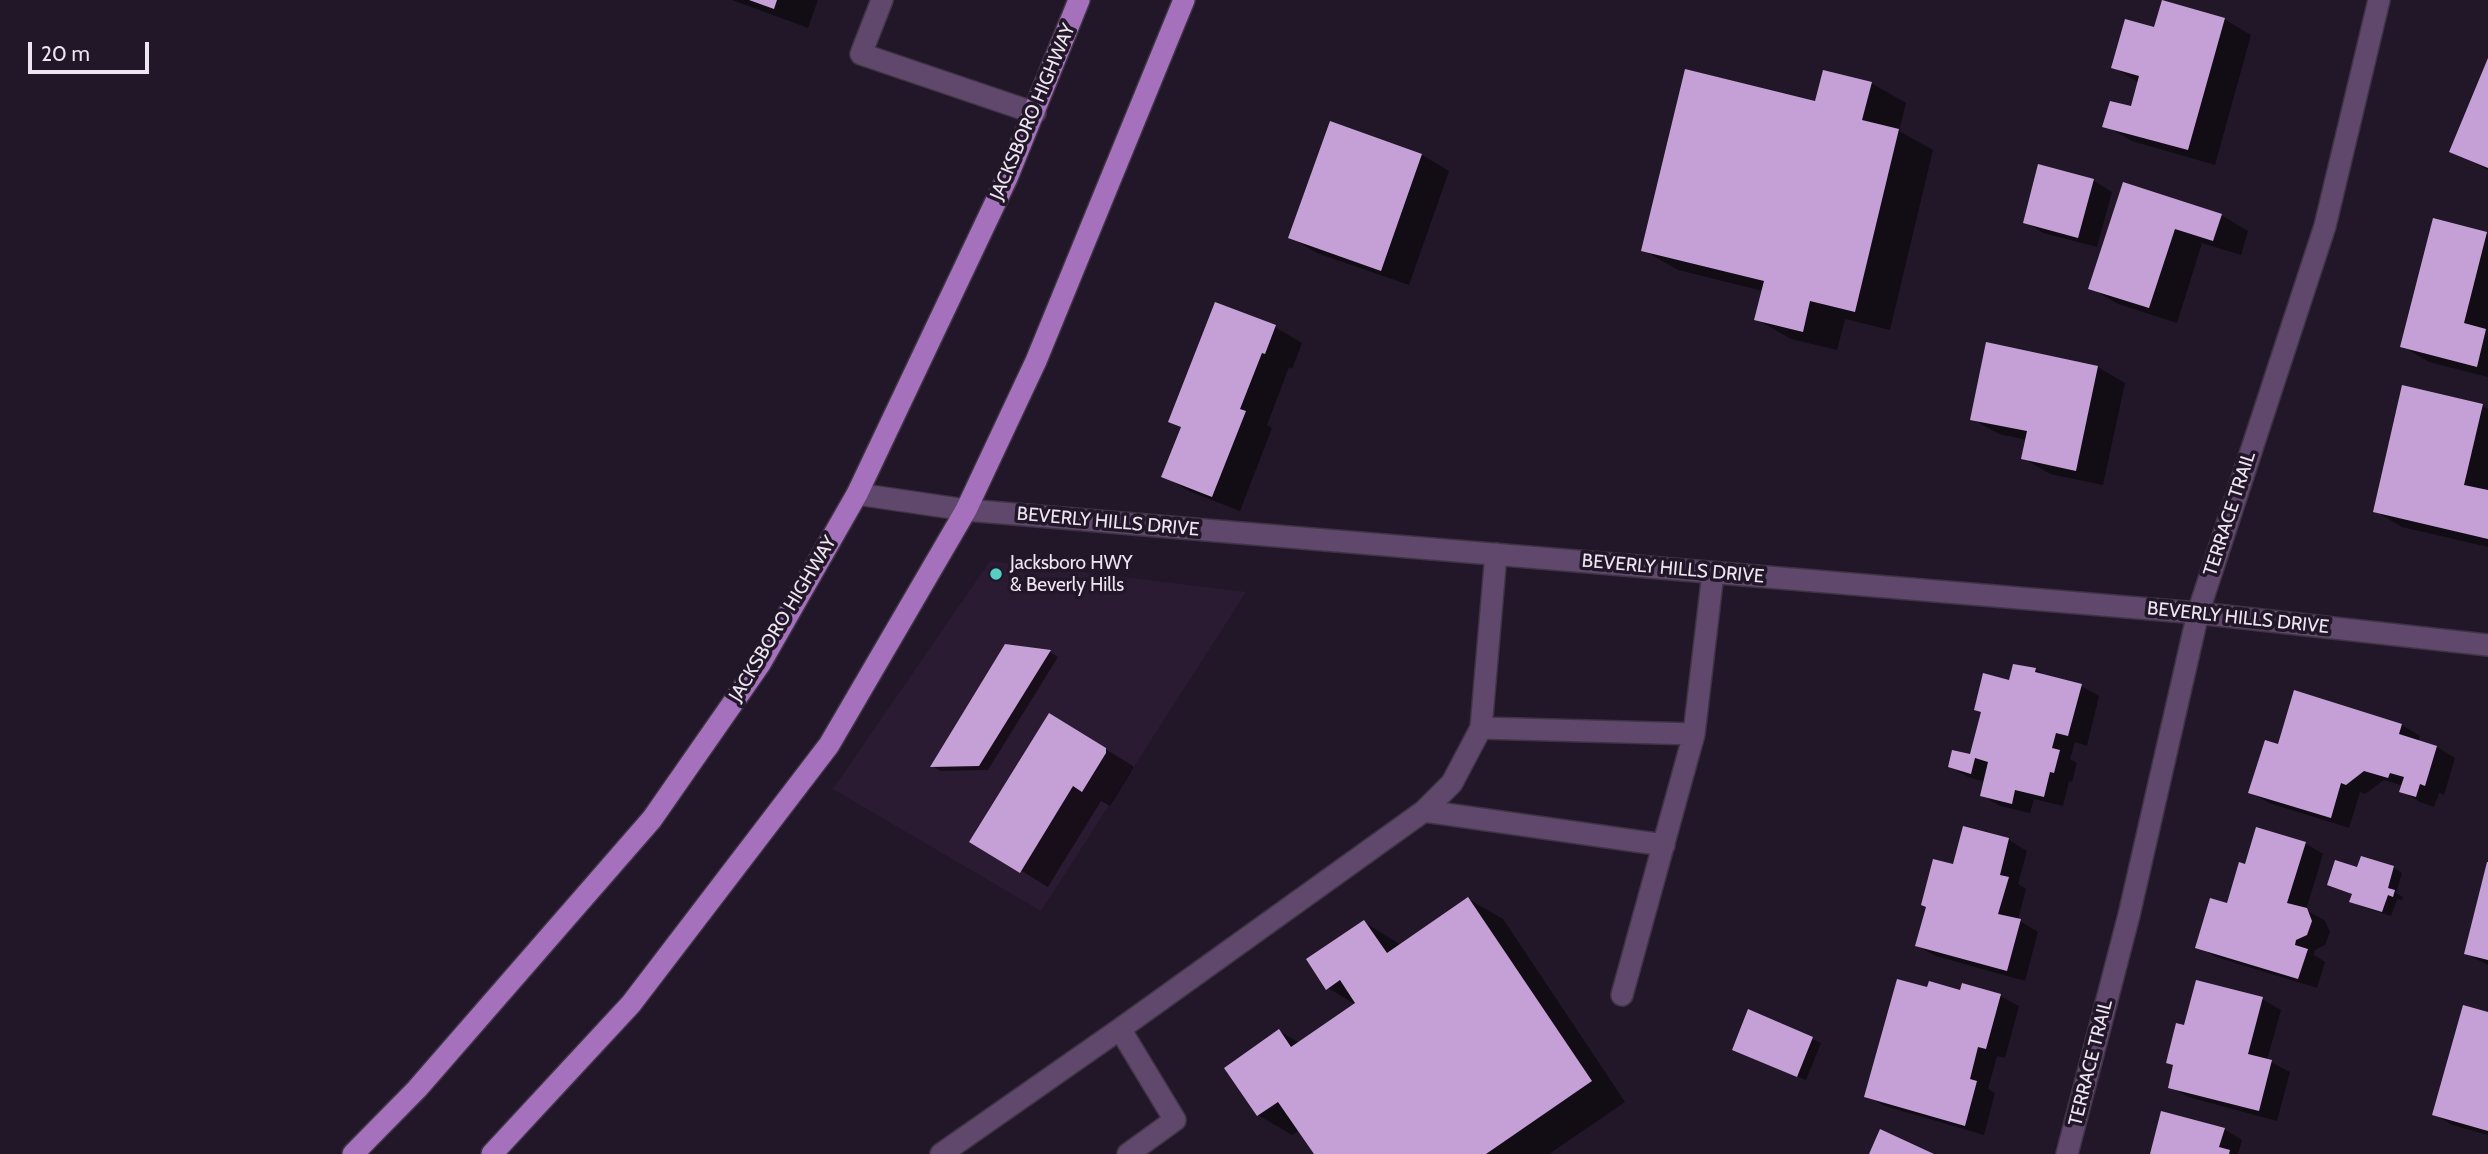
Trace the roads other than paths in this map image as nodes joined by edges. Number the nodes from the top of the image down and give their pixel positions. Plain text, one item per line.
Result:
1 (882, 0) edge
2 (1079, 0) edge
3 (1184, 0) edge
4 (2379, 0) edge
5 (1035, 113) junction
6 (858, 494) junction
7 (966, 510) junction
8 (1496, 554) junction
9 (1713, 573) junction
10 (2198, 613) junction
11 (2488, 645) edge
12 (1481, 728) junction
13 (1694, 734) junction
14 (1424, 811) junction
15 (1664, 845) junction
16 (1622, 995) dead end
17 (1120, 1029) junction
18 (354, 1154) edge
19 (492, 1154) edge
20 (941, 1154) edge
21 (1128, 1154) edge
22 (2067, 1154) edge

1 - 5 street
2 - 5 main road, JACKSBORO HIGHWAY
3 - 7 main road
4 - 10 street, TERRACE TRAIL
5 - 6 main road, JACKSBORO HIGHWAY
6 - 7 street, BEVERLY HILLS DRIVE
6 - 18 main road, JACKSBORO HIGHWAY
7 - 8 street, BEVERLY HILLS DRIVE
7 - 19 main road
8 - 9 street, BEVERLY HILLS DRIVE
8 - 12 street
9 - 10 street, BEVERLY HILLS DRIVE
9 - 13 street
10 - 11 street, BEVERLY HILLS DRIVE
10 - 22 street, TERRACE TRAIL
12 - 13 street
12 - 14 street
13 - 15 street
14 - 15 street
14 - 17 street
15 - 16 street
17 - 20 street
17 - 21 street

